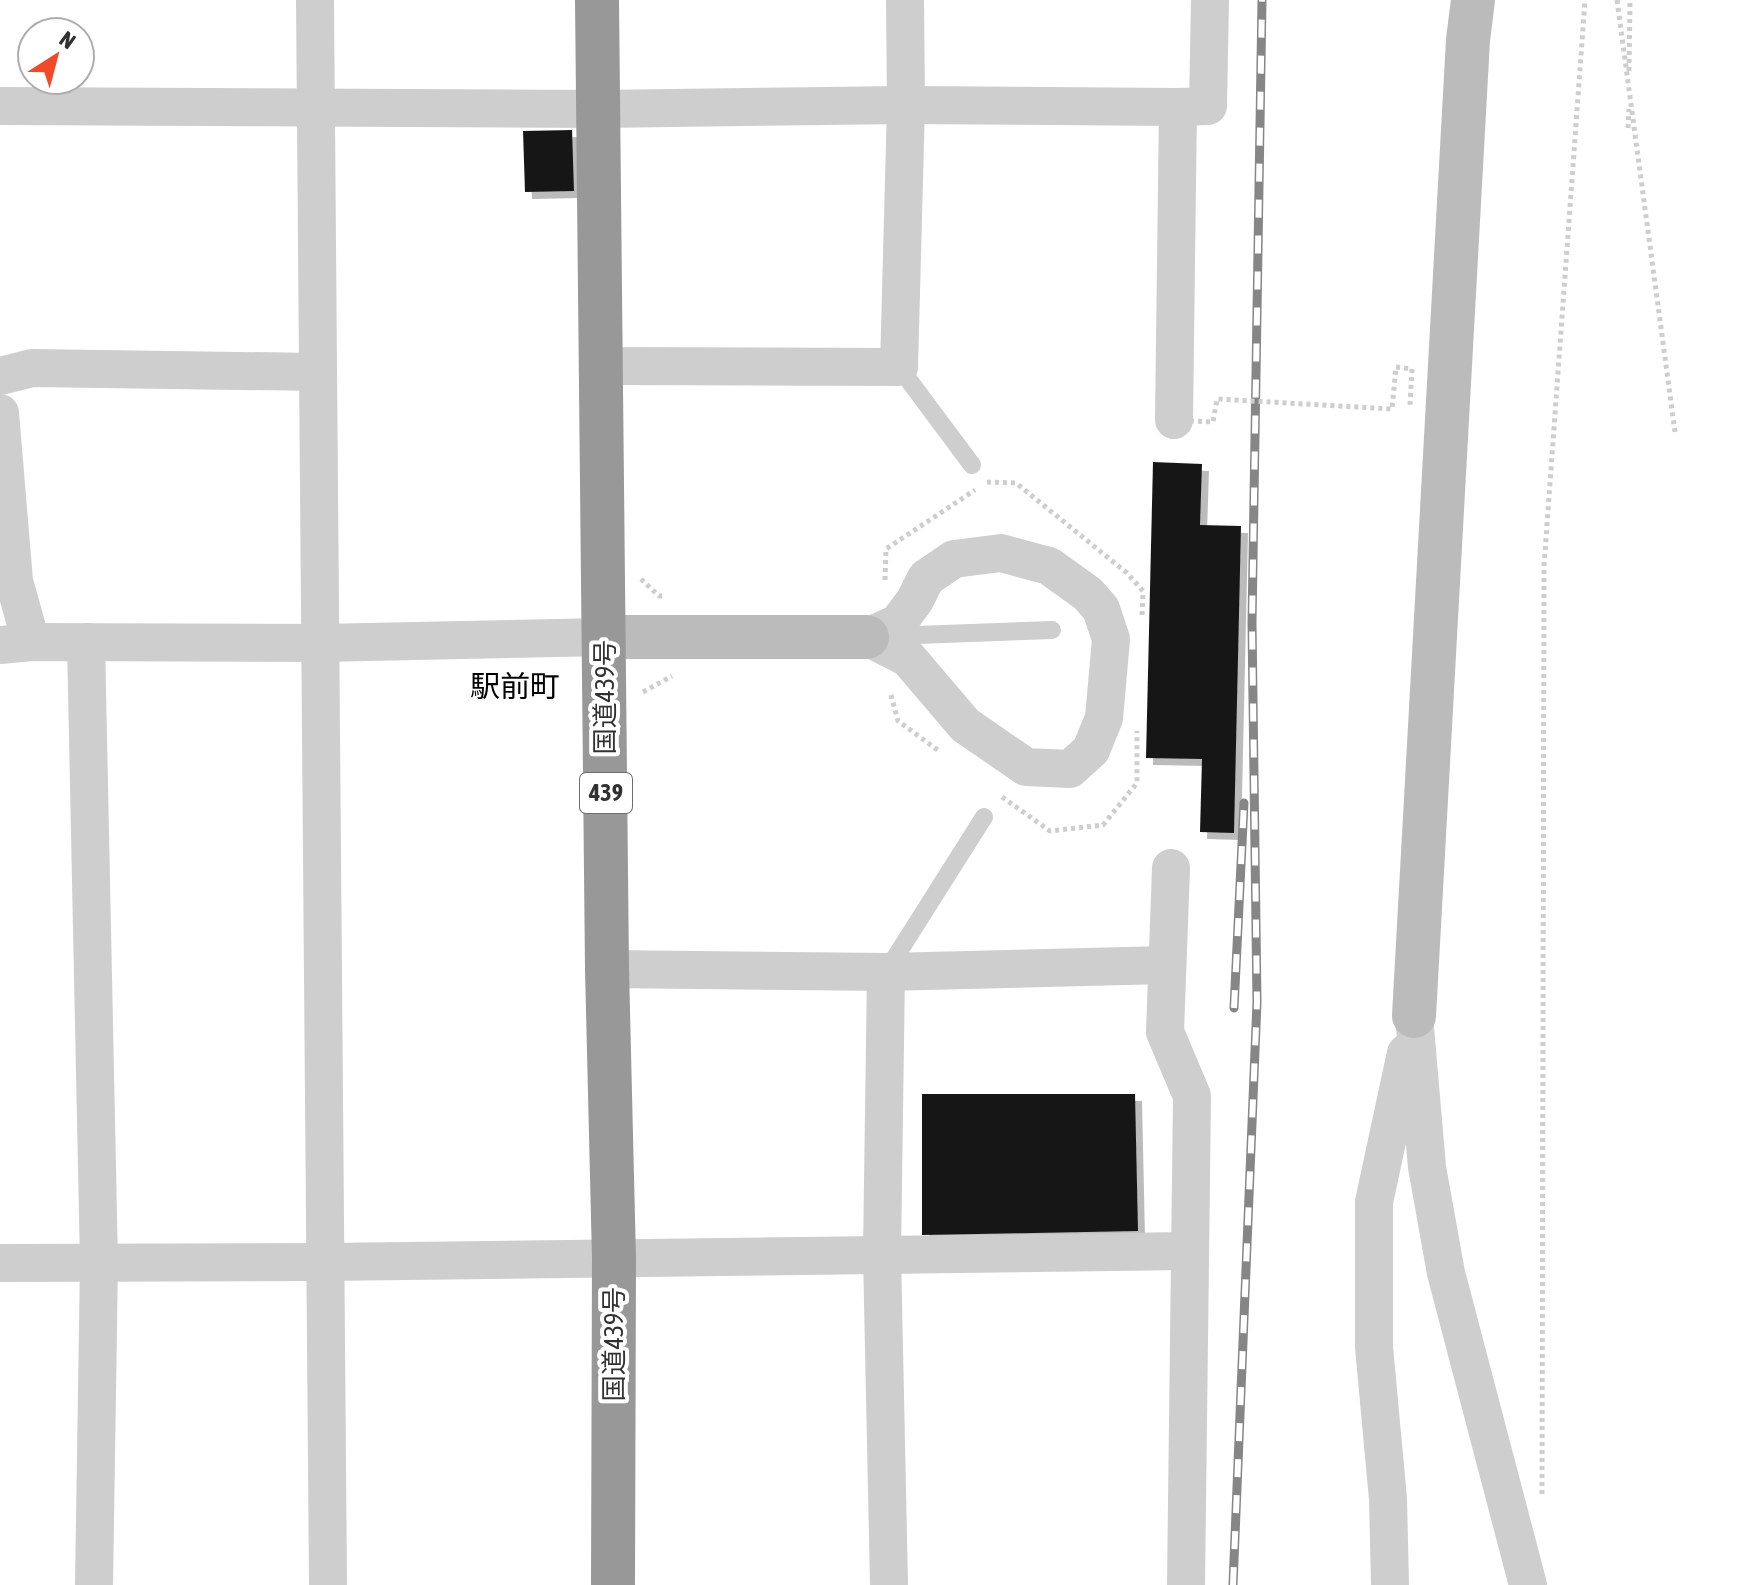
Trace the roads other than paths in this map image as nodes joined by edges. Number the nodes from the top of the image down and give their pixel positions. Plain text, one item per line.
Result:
1 (315, 0) edge
2 (597, 0) edge
3 (905, 0) edge
4 (1210, 0) edge
5 (1473, 0) edge
6 (906, 105) junction
7 (0, 106) edge
8 (316, 107) junction
9 (1178, 107) junction
10 (598, 109) junction
11 (601, 366) junction
12 (899, 367) junction
13 (318, 372) junction
14 (0, 376) edge
15 (0, 413) edge
16 (1174, 420) road end
17 (972, 465) dead end
18 (1052, 630) dead end
19 (605, 637) junction
20 (867, 637) junction
21 (86, 642) junction
22 (16, 643) edge
23 (320, 643) junction
24 (984, 817) dead end
25 (1171, 868) dead end
26 (1166, 965) junction
27 (607, 969) junction
28 (886, 972) junction
29 (1414, 1016) junction
30 (1190, 1251) junction
31 (882, 1254) junction
32 (614, 1259) junction
33 (325, 1262) junction
34 (0, 1263) edge
35 (99, 1263) junction
36 (94, 1585) edge
37 (328, 1585) edge
38 (613, 1585) edge
39 (889, 1585) edge
40 (1186, 1585) edge
41 (1390, 1585) edge
42 (1528, 1585) edge

1 - 8 street
2 - 10 highway, 国道439号 / 439
3 - 6 street
4 - 9 street
5 - 29 street
6 - 9 street
6 - 10 street
6 - 12 street
7 - 8 street
8 - 10 street
8 - 13 street
9 - 16 street
10 - 11 highway, 国道439号 / 439
11 - 12 street
11 - 19 highway, 国道439号 / 439
12 - 17 lane
13 - 14 street
13 - 23 street
15 - 22 street
18 - 20 lane
19 - 20 street
19 - 23 street
19 - 27 highway, 国道439号 / 439
20 - 20 street
21 - 22 street
21 - 23 street
21 - 35 street
23 - 33 street
24 - 28 lane
25 - 26 street
26 - 28 street
26 - 30 street
27 - 28 street
27 - 32 highway, 国道439号 / 439
28 - 31 street
29 - 41 street
29 - 42 street
30 - 31 street
30 - 40 street
31 - 32 street
31 - 39 street
32 - 33 street
32 - 38 highway, 国道439号 / 439
33 - 35 street
33 - 37 street
34 - 35 street
35 - 36 street

